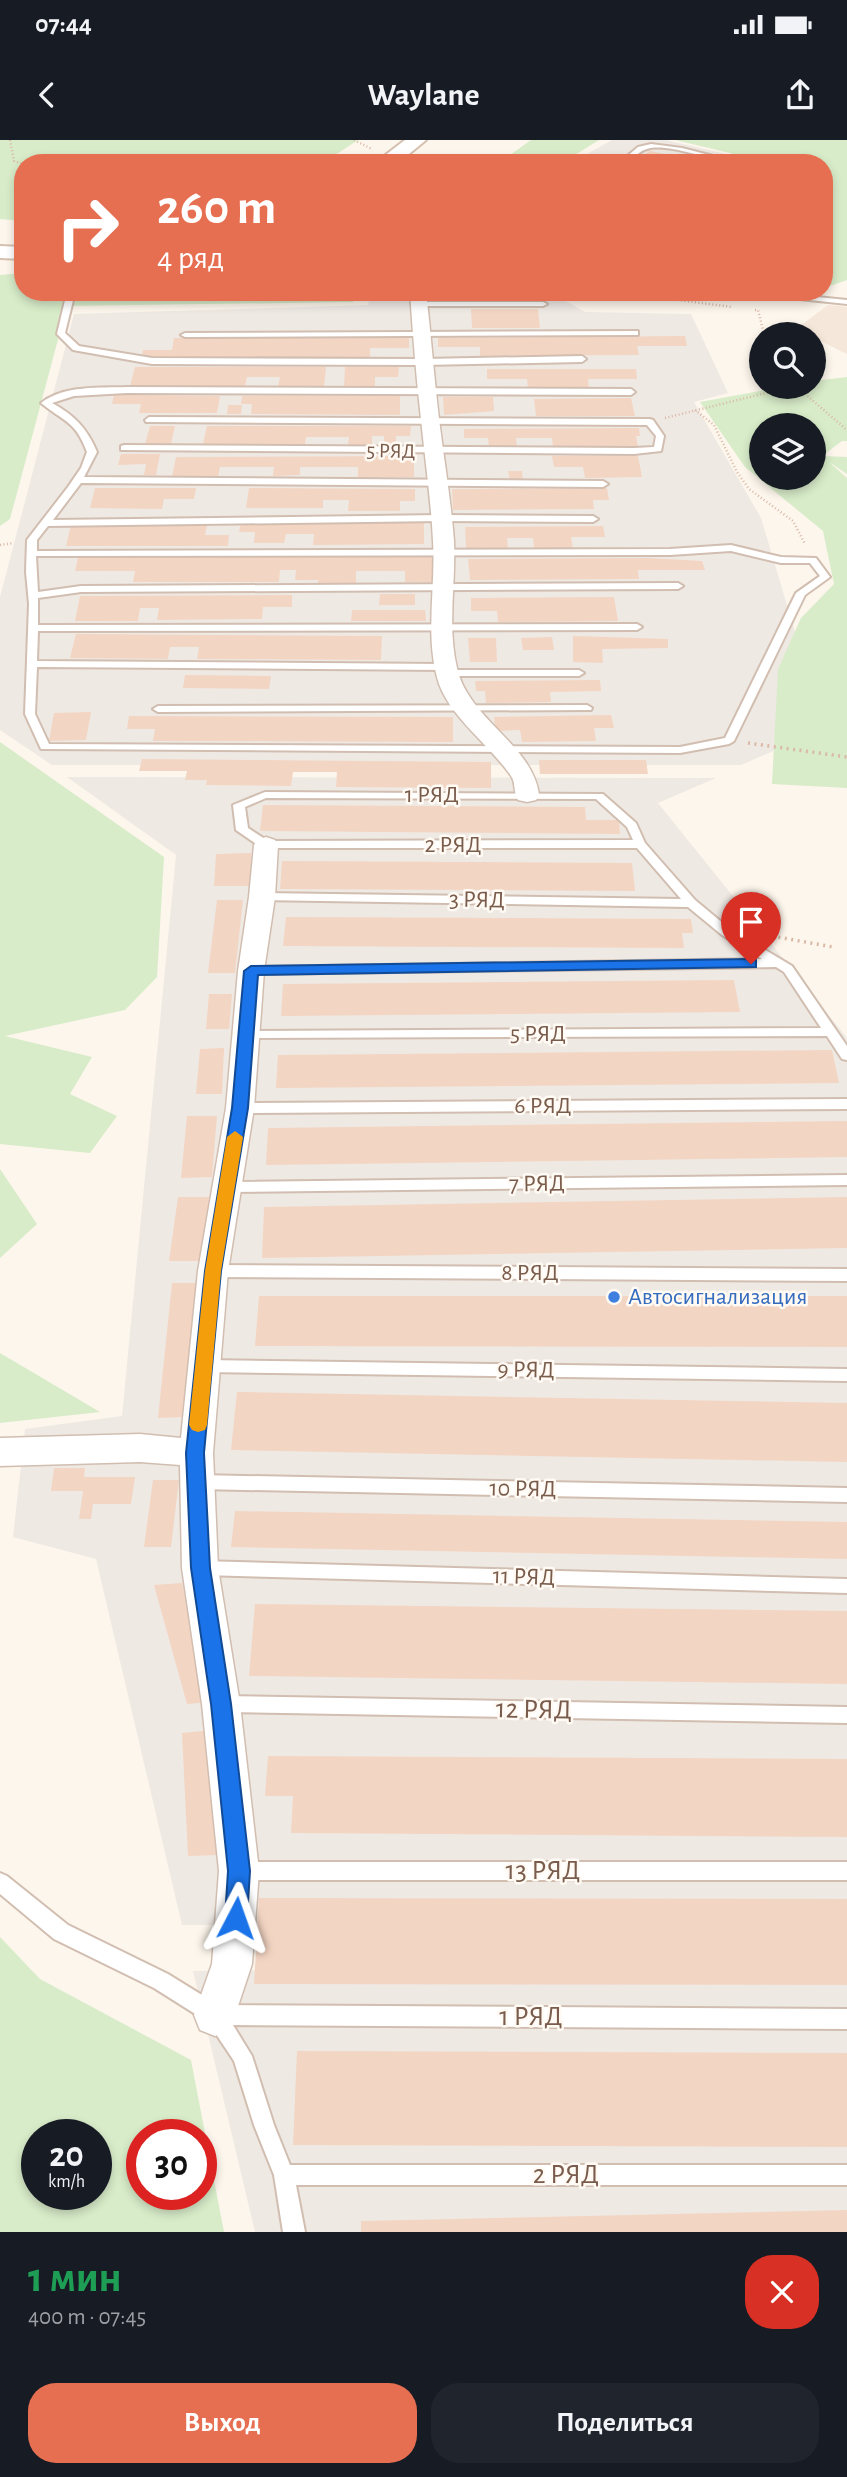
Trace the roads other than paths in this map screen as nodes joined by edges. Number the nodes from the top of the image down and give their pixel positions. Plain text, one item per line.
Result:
1 (417, 140) edge
2 (398, 154) edge
3 (634, 154) edge
4 (694, 154) edge
5 (69, 301) edge
6 (419, 301) edge
7 (481, 301) edge
8 (543, 304) dead end
9 (635, 332) dead end
10 (422, 334) junction
11 (185, 335) dead end
12 (582, 359) dead end
13 (424, 362) junction
14 (427, 392) junction
15 (631, 392) dead end
16 (149, 420) dead end
17 (430, 421) junction
18 (124, 448) dead end
19 (435, 452) junction
20 (78, 480) junction
21 (440, 484) junction
22 (603, 484) dead end
23 (442, 518) junction
24 (593, 519) dead end
25 (44, 523) junction
26 (444, 551) junction
27 (32, 554) junction
28 (441, 586) junction
29 (678, 586) dead end
30 (34, 596) junction
31 (637, 627) dead end
32 (34, 628) junction
33 (442, 628) junction
34 (33, 664) junction
35 (446, 670) junction
36 (579, 673) dead end
37 (465, 708) junction
38 (586, 708) dead end
39 (158, 709) dead end
40 (498, 748) junction
41 (527, 795) junction
42 (266, 845) junction
43 (640, 845) junction
44 (262, 897) junction
45 (691, 903) junction
46 (779, 963) junction
47 (251, 971) junction
48 (830, 1032) junction
49 (246, 1035) junction
50 (847, 1056) edge
51 (847, 1104) edge
52 (240, 1108) junction
53 (847, 1180) edge
54 (226, 1187) junction
55 (213, 1271) junction
56 (847, 1275) edge
57 (205, 1366) junction
58 (847, 1375) edge
59 (0, 1452) edge
60 (197, 1468) junction
61 (847, 1495) edge
62 (200, 1568) junction
63 (847, 1586) edge
64 (221, 1704) junction
65 (847, 1715) edge
66 (239, 1871) junction
67 (847, 1871) edge
68 (0, 1882) edge
69 (215, 2015) junction
70 (847, 2019) edge
71 (284, 2175) junction
72 (847, 2175) edge
73 (294, 2232) edge

1 - 2 street
3 - 4 lane
5 - 13 lane
6 - 10 street
7 - 8 lane
9 - 10 lane
10 - 11 lane
10 - 13 street
12 - 13 lane
13 - 14 street
14 - 15 lane
14 - 17 street
14 - 20 lane
16 - 17 lane
17 - 19 street
17 - 19 lane, 5 РЯД
18 - 19 lane, 5 РЯД
19 - 21 street
20 - 21 lane
20 - 25 lane
21 - 22 lane
21 - 23 street
23 - 24 lane
23 - 25 lane
23 - 26 street
25 - 27 lane
26 - 27 lane
26 - 28 street
26 - 40 lane
27 - 30 lane
28 - 29 lane
28 - 30 lane
28 - 33 street
30 - 32 lane
31 - 33 lane
32 - 33 lane
32 - 34 lane
33 - 35 street
34 - 35 lane
34 - 40 lane
35 - 36 lane
35 - 37 street
37 - 38 lane
37 - 39 lane
37 - 40 street
40 - 41 street
41 - 42 lane, 1 РЯД
41 - 43 lane, 1 РЯД
42 - 43 lane, 2 РЯД
42 - 44 street
43 - 45 lane
44 - 45 lane, 3 РЯД
44 - 47 street
45 - 46 lane
46 - 47 lane
46 - 48 lane
47 - 49 street
48 - 49 lane, 5 РЯД
48 - 50 lane
49 - 52 street
51 - 52 lane, 6 РЯД
52 - 54 street
53 - 54 lane, 7 РЯД
54 - 55 street
55 - 56 lane, 8 РЯД
55 - 57 street
57 - 58 lane, 9 РЯД
57 - 60 street
59 - 60 street
60 - 61 lane, 10 РЯД
60 - 62 street
62 - 63 lane, 11 РЯД
62 - 64 street
64 - 65 lane, 12 РЯД
64 - 66 street
66 - 67 lane, 13 РЯД
66 - 69 street
68 - 69 lane
69 - 70 lane, 1 РЯД
69 - 71 lane
71 - 72 lane, 2 РЯД
71 - 73 lane

